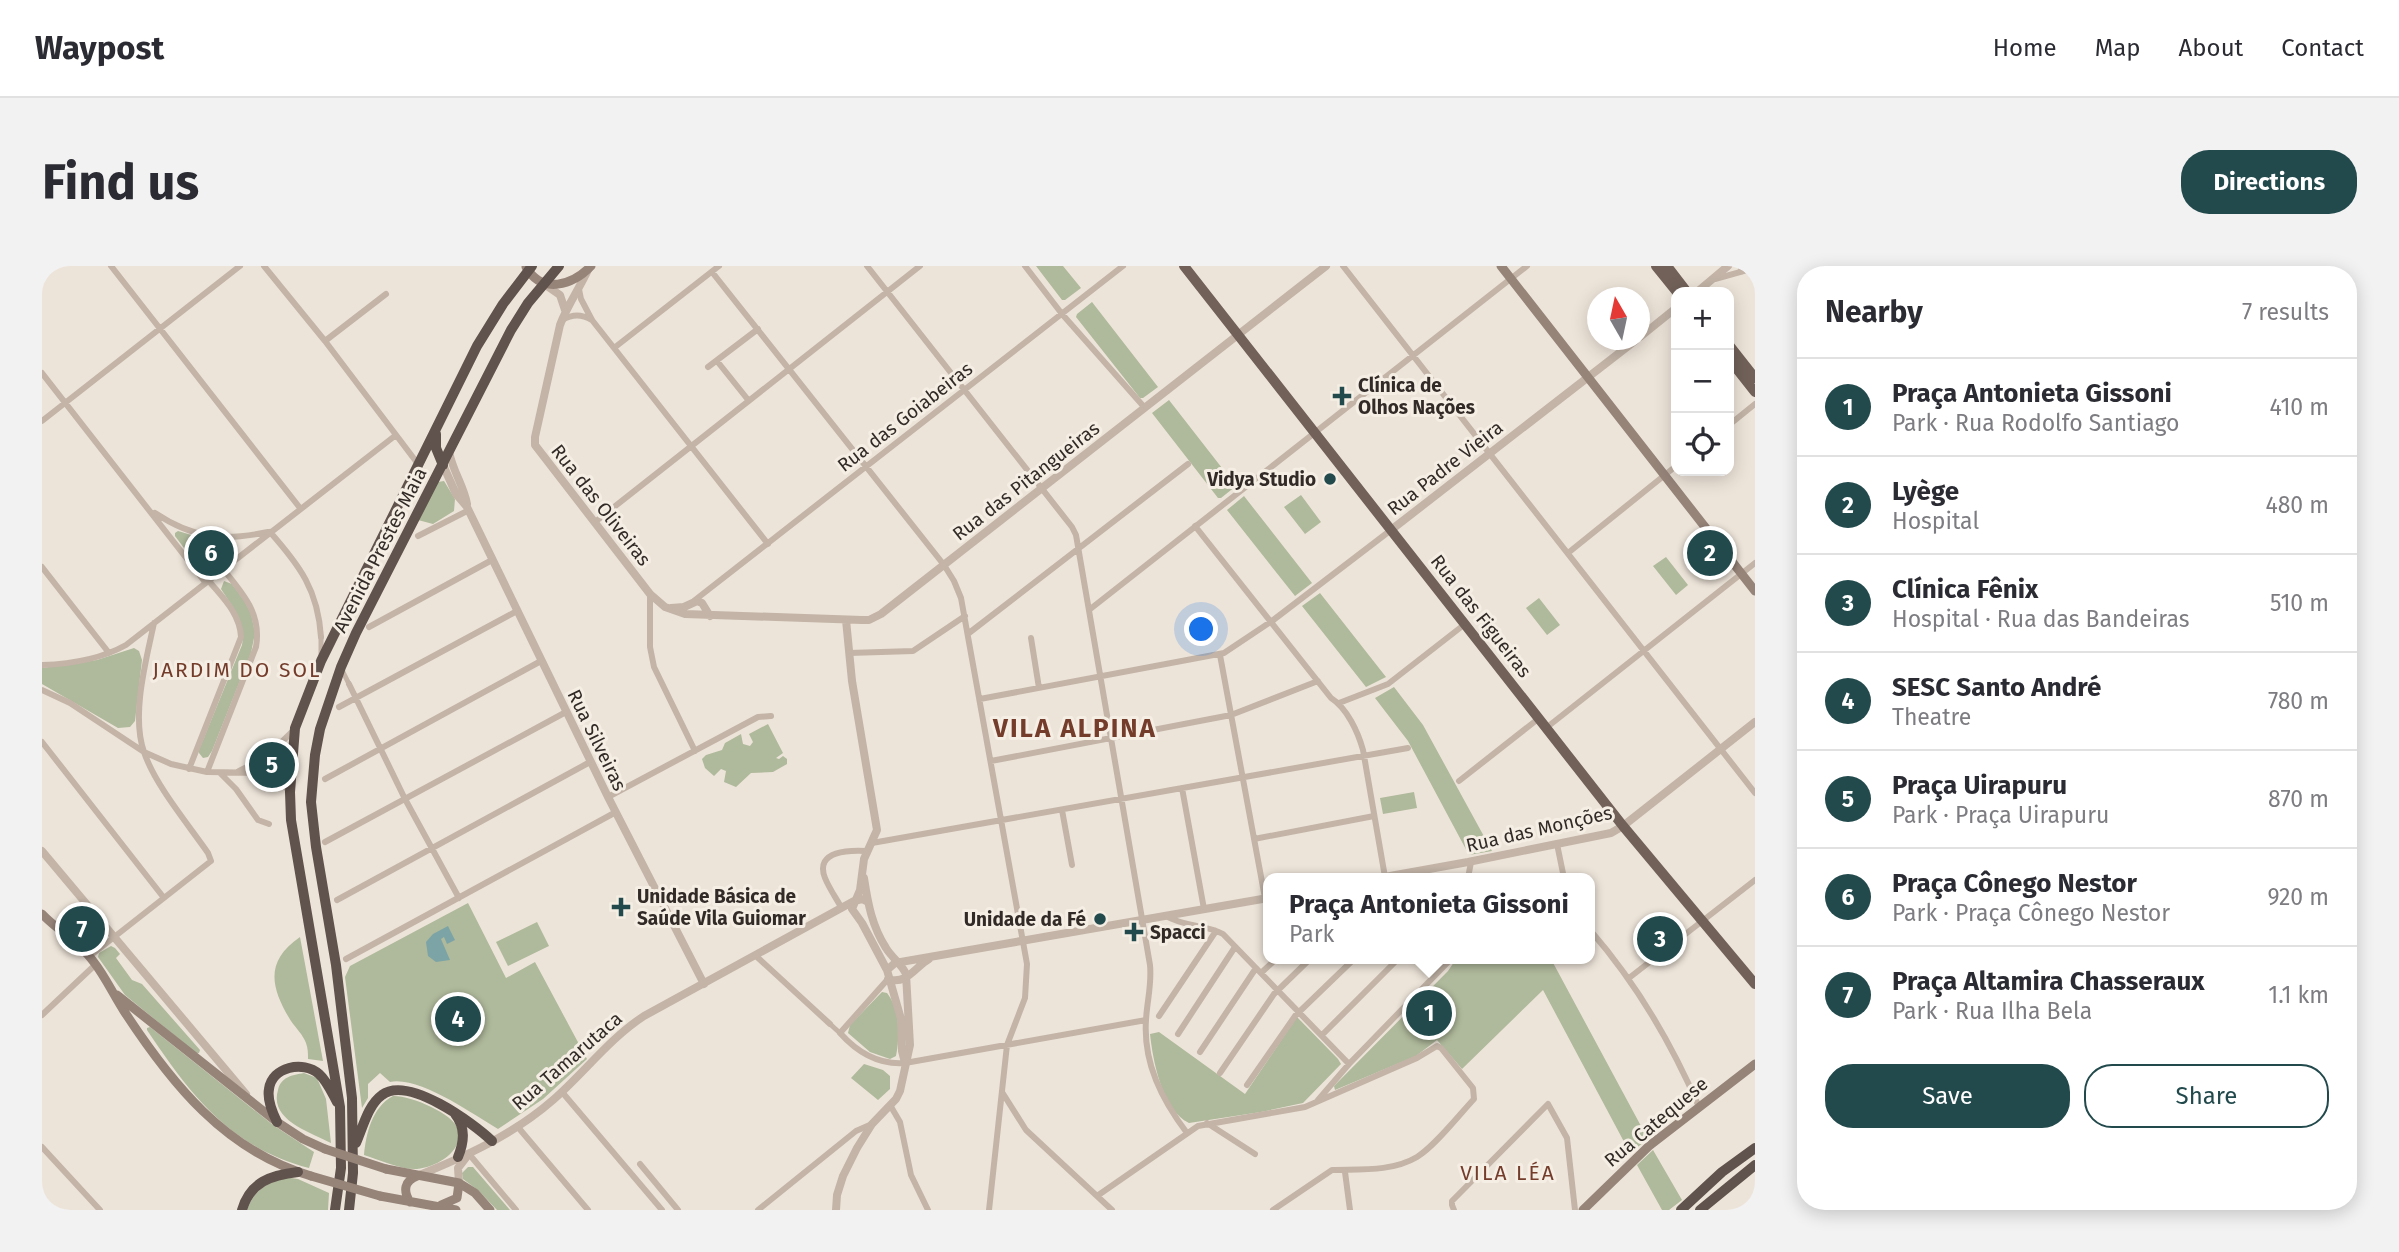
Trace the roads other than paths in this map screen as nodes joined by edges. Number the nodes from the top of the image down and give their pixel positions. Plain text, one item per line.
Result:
1 (111, 266) edge
2 (240, 266) edge
3 (264, 266) edge
4 (559, 266) edge
5 (719, 266) edge
6 (867, 266) edge
7 (920, 266) edge
8 (1026, 266) edge
9 (1123, 266) edge
10 (1184, 266) edge
11 (1326, 266) edge
12 (1343, 266) edge
13 (1501, 266) edge
14 (1527, 266) edge
15 (1656, 266) edge
16 (1667, 266) edge
17 (1728, 266) edge
18 (529, 268) edge
19 (590, 268) edge
20 (1743, 268) edge
21 (1755, 268) edge
22 (712, 272) junction
23 (1511, 279) junction
24 (1713, 280) junction
25 (544, 284) junction
26 (1673, 287) edge
27 (1683, 287) edge
28 (1704, 287) edge
29 (579, 289) junction
30 (887, 292) junction
31 (386, 294) dead end
32 (565, 310) junction
33 (1671, 312) edge
34 (1062, 313) junction
35 (562, 320) junction
36 (592, 320) junction
37 (160, 329) junction
38 (758, 329) junction
39 (1650, 329) edge
40 (1238, 335) junction
41 (325, 341) junction
42 (614, 348) junction
43 (1622, 350) edge
44 (1733, 350) edge
45 (1412, 355) junction
46 (718, 361) junction
47 (1734, 365) edge
48 (708, 367) dead end
49 (789, 369) junction
50 (42, 373) edge
51 (1587, 377) junction
52 (1755, 378) edge
53 (964, 390) junction
54 (1755, 392) edge
55 (749, 401) junction
56 (66, 403) junction
57 (1755, 404) edge
58 (1145, 408) junction
59 (1734, 421) edge
60 (42, 422) edge
61 (436, 431) junction
62 (1315, 433) junction
63 (396, 435) junction
64 (691, 446) junction
65 (449, 451) junction
66 (1489, 454) junction
67 (418, 464) junction
68 (1188, 464) dead end
69 (443, 465) junction
70 (867, 467) junction
71 (1671, 470) edge
72 (1664, 475) junction
73 (1042, 489) junction
74 (300, 508) junction
75 (149, 509) junction
76 (468, 509) junction
77 (595, 522) junction
78 (1195, 526) junction
79 (1391, 530) junction
80 (270, 532) junction
81 (418, 536) joint
82 (405, 537) junction
83 (234, 538) junction
84 (768, 544) junction
85 (1078, 549) junction
86 (1568, 553) junction
87 (240, 555) junction
88 (492, 560) junction
89 (1755, 563) edge
90 (944, 565) junction
91 (42, 567) edge
92 (223, 569) junction
93 (1742, 574) junction
94 (207, 581) junction
95 (1755, 591) edge
96 (650, 594) junction
97 (697, 608) junction
98 (1089, 610) junction
99 (517, 611) junction
100 (965, 616) junction
101 (846, 620) junction
102 (1272, 621) junction
103 (154, 623) junction
104 (1465, 624) junction
105 (369, 626) joint
106 (356, 633) junction
107 (969, 634) junction
108 (321, 637) joint
109 (1031, 638) dead end
110 (1644, 650) junction
111 (109, 653) junction
112 (849, 653) junction
113 (1220, 655) junction
114 (321, 661) junction
115 (541, 661) junction
116 (42, 665) edge
117 (341, 667) junction
118 (1100, 677) junction
119 (1318, 681) junction
120 (349, 684) joint
121 (1039, 688) junction
122 (42, 690) edge
123 (356, 698) junction
124 (980, 699) junction
125 (1339, 703) junction
126 (339, 707) joint
127 (566, 712) junction
128 (324, 715) junction
129 (1231, 715) junction
130 (771, 716) dead end
131 (1755, 722) edge
132 (1542, 723) junction
133 (295, 728) junction
134 (1111, 738) junction
135 (42, 742) edge
136 (1408, 748) dead end
137 (380, 749) junction
138 (1720, 749) junction
139 (695, 751) junction
140 (144, 752) junction
141 (1364, 756) junction
142 (991, 761) junction
143 (590, 762) junction
144 (189, 769) junction
145 (207, 772) junction
146 (220, 773) junction
147 (234, 773) junction
148 (1242, 777) junction
149 (325, 779) dead end
150 (1459, 781) dead end
151 (1182, 788) junction
152 (290, 792) junction
153 (1755, 793) edge
154 (608, 797) junction
155 (405, 799) junction
156 (1122, 799) junction
157 (1062, 810) junction
158 (616, 812) junction
159 (1374, 816) junction
160 (1001, 820) junction
161 (269, 824) dead end
162 (1623, 826) junction
163 (1254, 839) junction
164 (325, 842) dead end
165 (1557, 844) junction
166 (869, 847) junction
167 (432, 848) junction
168 (42, 851) edge
169 (1471, 862) junction
170 (1072, 865) dead end
171 (863, 873) junction
172 (1384, 873) edge
173 (1426, 873) edge
174 (1469, 873) edge
175 (1563, 873) edge
176 (1755, 880) edge
177 (1263, 883) edge
178 (164, 898) junction
179 (459, 898) junction
180 (1263, 899) edge
181 (337, 900) dead end
182 (855, 901) junction
183 (869, 907) junction
184 (1203, 909) junction
185 (839, 910) junction
186 (42, 914) edge
187 (856, 915) junction
188 (1166, 916) junction
189 (1143, 920) junction
190 (1701, 922) junction
191 (1216, 931) junction
192 (1595, 936) edge
193 (113, 938) junction
194 (1023, 941) junction
195 (1235, 947) junction
196 (90, 956) junction
197 (755, 956) junction
198 (934, 957) junction
199 (341, 962) junction
200 (898, 962) junction
201 (96, 964) junction
202 (1269, 964) edge
203 (1305, 964) edge
204 (1349, 964) edge
205 (1393, 964) edge
206 (1446, 964) edge
207 (887, 970) junction
208 (1259, 971) junction
209 (907, 978) junction
210 (1629, 978) junction
211 (888, 979) junction
212 (704, 984) junction
213 (1755, 984) edge
214 (1279, 990) junction
215 (116, 994) junction
216 (1300, 1013) junction
217 (42, 1014) edge
218 (1159, 1016) dead end
219 (1146, 1020) junction
220 (830, 1024) joint
221 (841, 1033) junction
222 (1178, 1034) dead end
223 (1322, 1035) junction
224 (1007, 1045) junction
225 (1200, 1052) dead end
226 (905, 1063) junction
227 (1349, 1064) junction
228 (1755, 1064) edge
229 (1220, 1073) dead end
230 (1247, 1085) dead end
231 (562, 1092) junction
232 (1002, 1092) junction
233 (250, 1099) junction
234 (1316, 1101) junction
235 (890, 1105) junction
236 (340, 1107) junction
237 (1699, 1107) junction
238 (453, 1112) junction
239 (277, 1122) junction
240 (872, 1124) junction
241 (1208, 1124) junction
242 (517, 1126) junction
243 (1187, 1133) junction
244 (492, 1141) junction
245 (838, 1146) junction
246 (42, 1147) edge
247 (857, 1148) junction
248 (1755, 1148) edge
249 (354, 1149) junction
250 (1255, 1154) dead end
251 (465, 1156) junction
252 (640, 1164) dead end
253 (1755, 1165) edge
254 (1345, 1172) junction
255 (305, 1174) junction
256 (417, 1176) junction
257 (459, 1183) junction
258 (1097, 1196) junction
259 (42, 1201) edge
260 (410, 1202) junction
261 (439, 1205) junction
262 (761, 1209) edge
263 (50, 1210) edge
264 (100, 1210) edge
265 (242, 1210) edge
266 (335, 1210) edge
267 (349, 1210) edge
268 (456, 1210) edge
269 (490, 1210) edge
270 (516, 1210) edge
271 (588, 1210) edge
272 (662, 1210) edge
273 (678, 1210) edge
274 (836, 1210) edge
275 (928, 1210) edge
276 (989, 1210) edge
277 (1112, 1210) edge
278 (1273, 1210) edge
279 (1350, 1210) edge
280 (1454, 1210) edge
281 (1576, 1210) edge
282 (1583, 1210) edge
283 (1681, 1210) edge
284 (1700, 1210) edge

1 - 37 street
2 - 37 street
3 - 41 street
4 - 25 highway, Avenida Prestes Maia
5 - 22 street
6 - 30 street
7 - 30 street
8 - 34 street
9 - 34 street, Rua das Goiabeiras
10 - 40 main road, Rua das Figueiras
11 - 40 street, Rua das Pitangueiras
12 - 45 street
13 - 23 main road
14 - 23 street
15 - 26 main road
16 - 27 main road
17 - 24 street
18 - 25 main road
18 - 61 highway, Avenida Prestes Maia
19 - 25 main road
19 - 29 street, Rua das Oliveiras
20 - 21 street
20 - 24 street
22 - 38 street
22 - 42 street
23 - 45 street
23 - 51 main road
24 - 28 street
25 - 32 street
25 - 65 highway, Avenida Prestes Maia
29 - 32 street, Rua das Oliveiras
29 - 36 street
30 - 49 street
30 - 53 street
31 - 41 street
32 - 35 street, Rua das Oliveiras
33 - 39 street, Rua Padre Vieira
34 - 53 street, Rua das Goiabeiras
34 - 58 street
35 - 36 street
35 - 77 street, Rua das Oliveiras
36 - 42 street
37 - 56 street
37 - 74 street
38 - 46 street
38 - 49 street
40 - 58 street, Rua das Pitangueiras
40 - 62 main road, Rua das Figueiras
41 - 63 street
42 - 64 street
43 - 51 street, Rua Padre Vieira
44 - 52 main road
45 - 62 street
45 - 66 street
46 - 48 street
46 - 55 street
47 - 54 main road
49 - 55 street
49 - 70 street
50 - 56 street
51 - 66 street, Rua Padre Vieira
51 - 72 main road
53 - 70 street, Rua das Goiabeiras
53 - 73 street
55 - 64 street
56 - 60 street
56 - 75 street
57 - 59 street
58 - 73 street, Rua das Pitangueiras
61 - 67 highway, Avenida Prestes Maia
61 - 69 highway
62 - 78 street
62 - 79 main road, Rua das Figueiras
63 - 67 street
63 - 74 street
64 - 77 street
64 - 84 street
65 - 69 highway, Avenida Prestes Maia
65 - 76 street, Rua Silveiras
66 - 79 street, Rua Padre Vieira
66 - 86 street
67 - 114 highway, Avenida Prestes Maia
68 - 85 street
69 - 76 street, Rua Silveiras
69 - 82 highway, Avenida Prestes Maia
70 - 84 street, Rua das Goiabeiras
70 - 90 street
71 - 72 street
72 - 86 street
72 - 93 main road
73 - 85 street
73 - 90 street, Rua das Pitangueiras
74 - 80 street
75 - 83 street
75 - 94 street
76 - 81 street
76 - 88 street, Rua Silveiras
77 - 96 street, Rua das Oliveiras
78 - 98 street
78 - 102 street
79 - 102 street, Rua Padre Vieira
79 - 104 main road, Rua das Figueiras
80 - 83 street
80 - 87 street
80 - 108 street
81 - 82 street
82 - 106 highway, Avenida Prestes Maia
83 - 87 street
84 - 97 street, Rua das Goiabeiras
85 - 98 street
85 - 107 street
86 - 110 street
87 - 92 street
88 - 99 street, Rua Silveiras
88 - 105 street
89 - 93 street
90 - 100 street
90 - 101 street, Rua das Pitangueiras
91 - 111 street
92 - 94 street
92 - 145 street
93 - 95 main road
93 - 110 street
94 - 103 street
94 - 144 street
96 - 97 street, Rua das Pitangueiras
96 - 139 street
97 - 101 street, Rua das Pitangueiras
98 - 118 street
99 - 115 street, Rua Silveiras
99 - 123 street
100 - 107 street
100 - 112 street
101 - 112 street
102 - 113 street, Rua Padre Vieira
102 - 119 street
103 - 111 street
103 - 140 street
104 - 125 street
104 - 132 main road, Rua das Figueiras
105 - 106 street
106 - 117 highway, Avenida Prestes Maia
107 - 124 street
108 - 114 street
109 - 121 street
110 - 132 street
110 - 138 street
111 - 116 street
112 - 166 street
113 - 118 street
113 - 129 street
114 - 133 highway, Avenida Prestes Maia
115 - 127 street, Rua Silveiras
115 - 137 street
117 - 120 street
117 - 128 highway, Avenida Prestes Maia
118 - 121 street
118 - 134 street
119 - 125 street
119 - 129 street
120 - 123 street
121 - 124 street
122 - 140 street
123 - 126 street
123 - 137 street
124 - 142 street
125 - 141 street
126 - 128 street
127 - 143 street, Rua Silveiras
127 - 155 street
128 - 199 highway, Avenida Prestes Maia
129 - 134 street
129 - 148 street
130 - 139 street
131 - 138 street, Rua das Monções
132 - 150 street
132 - 162 main road, Rua das Figueiras
133 - 147 street
133 - 152 highway, Avenida Prestes Maia
134 - 142 street
134 - 156 street
135 - 178 street
136 - 141 street
137 - 149 street
137 - 155 street
138 - 153 street
138 - 162 street, Rua das Monções
139 - 154 street
140 - 144 street
140 - 178 street
141 - 148 street
141 - 159 street
142 - 160 street
143 - 154 street, Rua Silveiras
143 - 167 street
144 - 145 street
145 - 146 street
146 - 147 street
146 - 161 street
147 - 152 street
148 - 151 street
148 - 163 street
151 - 156 street
151 - 184 street
152 - 236 highway, Avenida Prestes Maia
154 - 158 street, Rua Silveiras
155 - 164 street
155 - 167 street
156 - 157 street
156 - 189 street
157 - 160 street
157 - 170 street
158 - 179 street
158 - 212 street, Rua Silveiras
159 - 163 street
159 - 172 street
160 - 166 street
160 - 194 street
162 - 165 street, Rua das Monções
162 - 190 main road, Rua das Figueiras
163 - 177 street
165 - 169 street, Rua das Monções
165 - 175 street
166 - 171 street
166 - 185 street
167 - 179 street
167 - 181 street
168 - 193 street
169 - 173 street, Rua das Monções
169 - 174 street
171 - 182 street
171 - 183 street
176 - 190 street
178 - 193 street
179 - 199 street
180 - 184 street
182 - 183 street
182 - 185 street, Rua Tamarutaca
182 - 187 street
183 - 187 street
183 - 200 street
184 - 188 street
185 - 187 street
185 - 197 street, Rua Tamarutaca
186 - 196 main road
187 - 207 street
188 - 189 street
188 - 191 street
189 - 194 street
189 - 219 street
190 - 210 street
190 - 213 main road, Rua das Figueiras
191 - 195 street
191 - 218 street
192 - 210 street
193 - 196 street
193 - 233 street
194 - 198 street
194 - 224 street
195 - 208 street
195 - 222 street
196 - 201 main road
197 - 212 street, Rua Tamarutaca
197 - 220 street
198 - 200 street
198 - 209 street
199 - 249 highway, Avenida Prestes Maia
200 - 207 street
200 - 209 street
201 - 215 main road
201 - 217 street
202 - 208 street
203 - 214 street
204 - 216 street
205 - 223 street
206 - 227 street
207 - 211 street
208 - 214 street
208 - 225 street
209 - 211 street
209 - 226 street
210 - 237 street
211 - 221 street
211 - 226 street
212 - 231 street, Rua Tamarutaca
214 - 216 street
214 - 229 street
215 - 233 main road
215 - 255 main road
216 - 223 street
216 - 230 street
219 - 224 street
219 - 243 street
220 - 221 street
221 - 226 street
223 - 227 street
224 - 226 street
224 - 232 street
226 - 235 street
227 - 234 street
228 - 237 main road, Rua Catequese
231 - 242 street, Rua Tamarutaca
231 - 272 street
232 - 258 street
232 - 276 street
233 - 239 main road
234 - 241 street
234 - 254 street
235 - 240 street
235 - 275 street
236 - 239 highway
236 - 266 highway, Avenida Prestes Maia
237 - 282 main road, Rua Catequese
238 - 244 highway
238 - 249 highway
238 - 251 highway
239 - 256 main road, bridge
240 - 245 street
240 - 247 street
241 - 243 street
241 - 250 street
242 - 244 street, Rua Tamarutaca
242 - 271 street
243 - 258 street
244 - 251 street, Rua Tamarutaca
245 - 247 street
245 - 262 street
246 - 264 street
247 - 274 street
248 - 283 highway
249 - 267 highway, Avenida Prestes Maia
251 - 256 street, Rua Tamarutaca
251 - 257 street
251 - 270 street
252 - 273 street
253 - 284 highway
254 - 278 street
254 - 279 street
255 - 260 main road, bridge
255 - 265 highway
256 - 257 main road
256 - 260 main road
257 - 261 main road
257 - 269 main road
258 - 277 street
259 - 263 street
260 - 261 main road
261 - 268 main road
280 - 281 street

